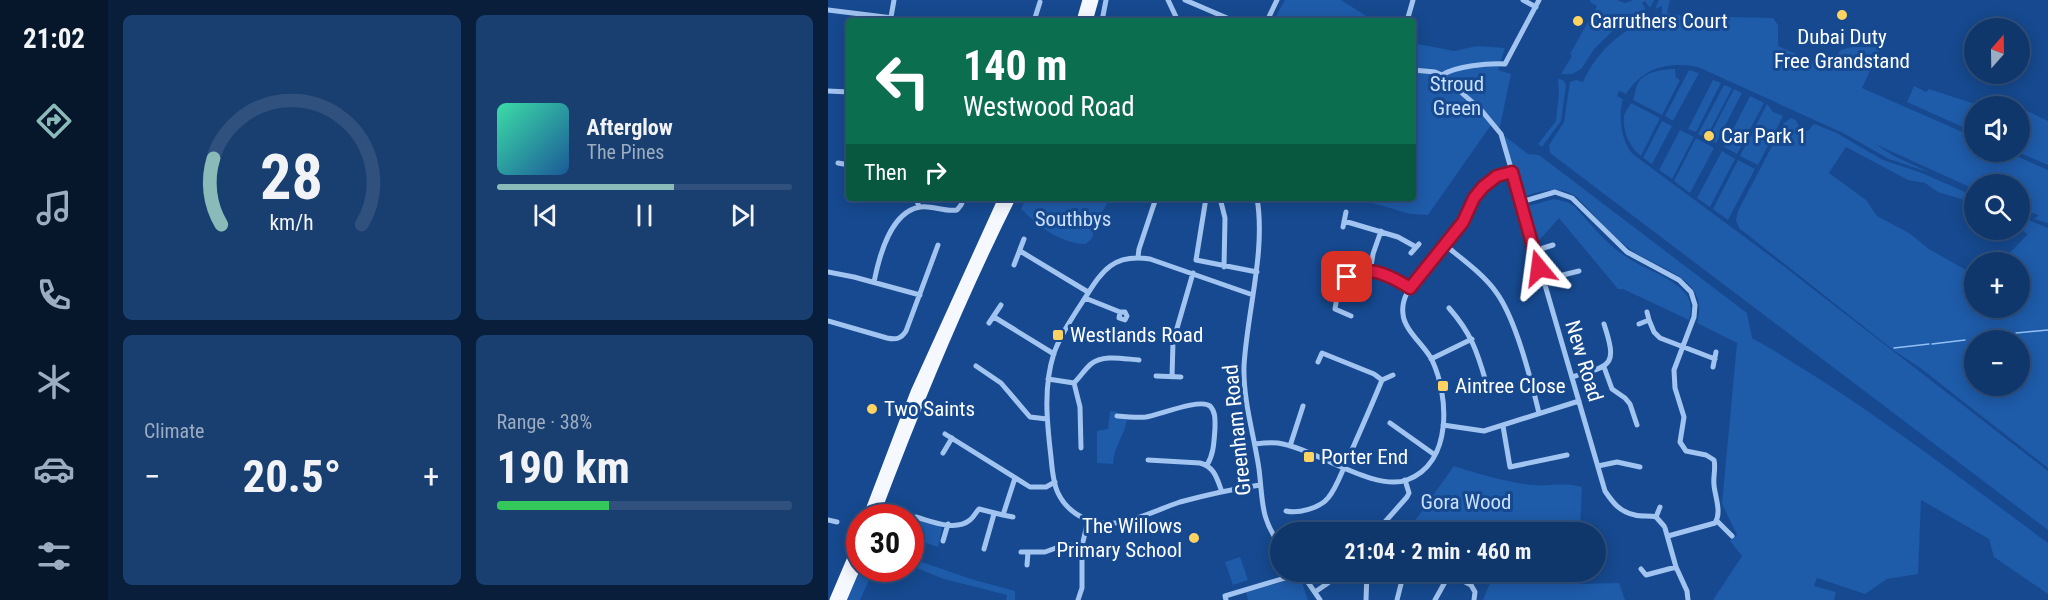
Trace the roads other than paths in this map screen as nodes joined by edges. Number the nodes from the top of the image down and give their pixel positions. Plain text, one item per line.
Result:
1 (894, 0) edge
2 (1086, 0) edge
3 (1094, 0) edge
4 (1106, 0) edge
5 (1185, 0) edge
6 (1205, 0) edge
7 (1278, 0) edge
8 (1412, 0) edge
9 (1522, 0) edge
10 (1539, 0) edge
11 (1172, 1) edge
12 (1040, 2) dead end
13 (1536, 7) junction
14 (1203, 8) junction
15 (828, 10) edge
16 (891, 17) junction
17 (898, 18) edge
18 (1035, 18) edge
19 (1082, 18) edge
20 (1089, 18) edge
21 (1103, 18) edge
22 (1177, 18) edge
23 (1227, 18) edge
24 (1269, 18) edge
25 (1408, 18) edge
26 (1416, 70) edge
27 (1442, 75) junction
28 (828, 90) edge
29 (846, 92) edge
30 (838, 163) dead end
31 (846, 164) edge
32 (1512, 172) junction
33 (917, 201) edge
34 (963, 201) edge
35 (1002, 201) edge
36 (1010, 201) edge
37 (1155, 201) edge
38 (1206, 201) edge
39 (1221, 201) edge
40 (1257, 201) edge
41 (1521, 202) junction
42 (919, 207) junction
43 (1346, 212) dead end
44 (1381, 231) junction
45 (1024, 239) dead end
46 (939, 245) dead end
47 (1445, 245) junction
48 (1553, 245) dead end
49 (1020, 251) junction
50 (1534, 251) junction
51 (1411, 253) dead end
52 (1138, 257) junction
53 (1014, 264) dead end
54 (1224, 267) junction
55 (1579, 271) dead end
56 (828, 272) edge
57 (1257, 272) junction
58 (1370, 272) junction
59 (1193, 273) junction
60 (874, 282) junction
61 (1544, 284) junction
62 (1410, 288) junction
63 (1088, 291) junction
64 (920, 295) junction
65 (1254, 295) junction
66 (1085, 298) junction
67 (1001, 305) dead end
68 (1449, 308) dead end
69 (1120, 312) dead end
70 (1647, 312) dead end
71 (1351, 316) dead end
72 (994, 317) junction
73 (1649, 320) junction
74 (828, 321) edge
75 (989, 323) dead end
76 (1604, 324) dead end
77 (1639, 324) dead end
78 (1472, 339) junction
79 (1682, 347) junction
80 (1716, 352) dead end
81 (1054, 354) junction
82 (1431, 359) junction
83 (1715, 359) junction
84 (1139, 360) dead end
85 (1318, 362) dead end
86 (976, 366) dead end
87 (1713, 366) dead end
88 (1604, 367) junction
89 (1393, 375) dead end
90 (1156, 376) dead end
91 (1172, 377) junction
92 (1181, 377) dead end
93 (1572, 377) junction
94 (1048, 379) junction
95 (1382, 380) junction
96 (1486, 382) dead end
97 (1074, 383) junction
98 (1579, 401) junction
99 (1303, 406) dead end
100 (1539, 413) junction
101 (1117, 416) dead end
102 (1047, 419) junction
103 (1390, 423) dead end
104 (1443, 424) junction
105 (1636, 425) dead end
106 (1503, 426) junction
107 (945, 434) dead end
108 (952, 438) junction
109 (1255, 444) junction
110 (1290, 446) junction
111 (1081, 448) dead end
112 (943, 453) dead end
113 (1435, 455) junction
114 (1567, 455) dead end
115 (1148, 460) dead end
116 (1207, 465) junction
117 (1598, 466) junction
118 (1344, 467) junction
119 (1640, 467) dead end
120 (1015, 478) junction
121 (1406, 480) junction
122 (1055, 482) junction
123 (1260, 485) junction
124 (1222, 492) junction
125 (872, 504) edge
126 (879, 504) edge
127 (1660, 507) dead end
128 (1286, 511) dead end
129 (994, 514) junction
130 (1004, 515) junction
131 (1013, 517) dead end
132 (1656, 517) junction
133 (924, 519) edge
134 (828, 520) edge
135 (1088, 520) junction
136 (1717, 521) junction
137 (837, 522) dead end
138 (1384, 522) edge
139 (948, 525) junction
140 (1270, 531) edge
141 (1668, 536) junction
142 (1732, 536) dead end
143 (943, 541) dead end
144 (1082, 546) junction
145 (984, 549) dead end
146 (1027, 565) dead end
147 (1676, 567) junction
148 (1641, 569) dead end
149 (846, 572) edge
150 (1646, 575) junction
151 (850, 582) edge
152 (1271, 582) edge
153 (1308, 582) edge
154 (1329, 582) edge
155 (1367, 582) edge
156 (1401, 582) edge
157 (1443, 582) edge
158 (1466, 582) edge
159 (1644, 582) dead end
160 (1315, 592) junction
161 (834, 600) edge
162 (842, 600) edge
163 (1078, 600) edge
164 (1226, 600) edge
165 (1320, 600) edge
166 (1366, 600) edge
167 (1396, 600) edge
168 (1435, 600) edge
169 (1474, 600) edge
170 (1688, 600) edge

1 - 16 street
2 - 19 highway
3 - 20 highway
4 - 21 street
5 - 14 street
6 - 14 street
7 - 24 street
8 - 25 street
9 - 13 street
10 - 13 street
11 - 22 street
12 - 18 street
13 - 27 street
14 - 23 street
15 - 16 street
16 - 17 street
26 - 27 street
27 - 32 street, New Road
28 - 29 street
30 - 31 street
32 - 41 street, New Road
32 - 47 street
33 - 42 street
34 - 42 street
35 - 125 highway
36 - 126 highway
37 - 52 street
38 - 54 street
39 - 54 street
40 - 57 street, Greenham Road
41 - 50 street, New Road
41 - 79 street
42 - 60 street
43 - 44 street
44 - 51 street
44 - 58 street
45 - 49 street
46 - 64 street
47 - 62 street
47 - 100 street
48 - 50 street
49 - 53 street
49 - 63 street
50 - 61 street, New Road
52 - 59 street
52 - 63 street
54 - 57 street
55 - 61 street
56 - 60 street
57 - 65 street, Greenham Road
58 - 62 street
58 - 71 street
59 - 65 street
59 - 91 street
60 - 64 street
61 - 93 street, New Road
62 - 82 street
63 - 66 street
64 - 74 street
65 - 109 street, Greenham Road
66 - 69 street
66 - 81 street
67 - 72 street
68 - 78 street
70 - 73 street
72 - 75 street
72 - 81 street
73 - 77 street
73 - 79 street
76 - 88 street
78 - 82 street
78 - 96 street
79 - 83 street
79 - 136 street
80 - 83 street
81 - 94 street
82 - 104 street
83 - 87 street
84 - 97 street
85 - 95 street
86 - 102 street
88 - 93 street
88 - 105 street
89 - 95 street
90 - 91 street
91 - 92 street
93 - 98 street, New Road
94 - 97 street
94 - 102 street
95 - 118 street
97 - 111 street
98 - 100 street
98 - 117 street, New Road
99 - 110 street
100 - 106 street
101 - 116 street
102 - 122 street
103 - 113 street
104 - 106 street
104 - 113 street
106 - 114 street
107 - 108 street
108 - 112 street
108 - 120 street
109 - 110 street
109 - 123 street, Greenham Road
110 - 118 street
113 - 121 street
115 - 116 street
116 - 124 street
117 - 119 street
117 - 132 street, New Road
118 - 121 street
118 - 128 street
120 - 122 street
120 - 130 street
121 - 138 street
122 - 135 street
123 - 124 street
123 - 140 street, Greenham Road
124 - 135 street
127 - 132 street
129 - 130 street
129 - 139 street
129 - 145 street
130 - 131 street
132 - 141 street
133 - 139 street
134 - 137 street
135 - 144 street
136 - 141 street
136 - 142 street
139 - 143 street
141 - 147 street
144 - 146 street
144 - 163 street
147 - 150 street
147 - 170 street
148 - 150 street
149 - 161 highway
150 - 159 street
151 - 162 highway
152 - 164 street
153 - 160 street
154 - 160 street
155 - 166 street
156 - 167 street
157 - 168 street
158 - 169 street
160 - 165 street

